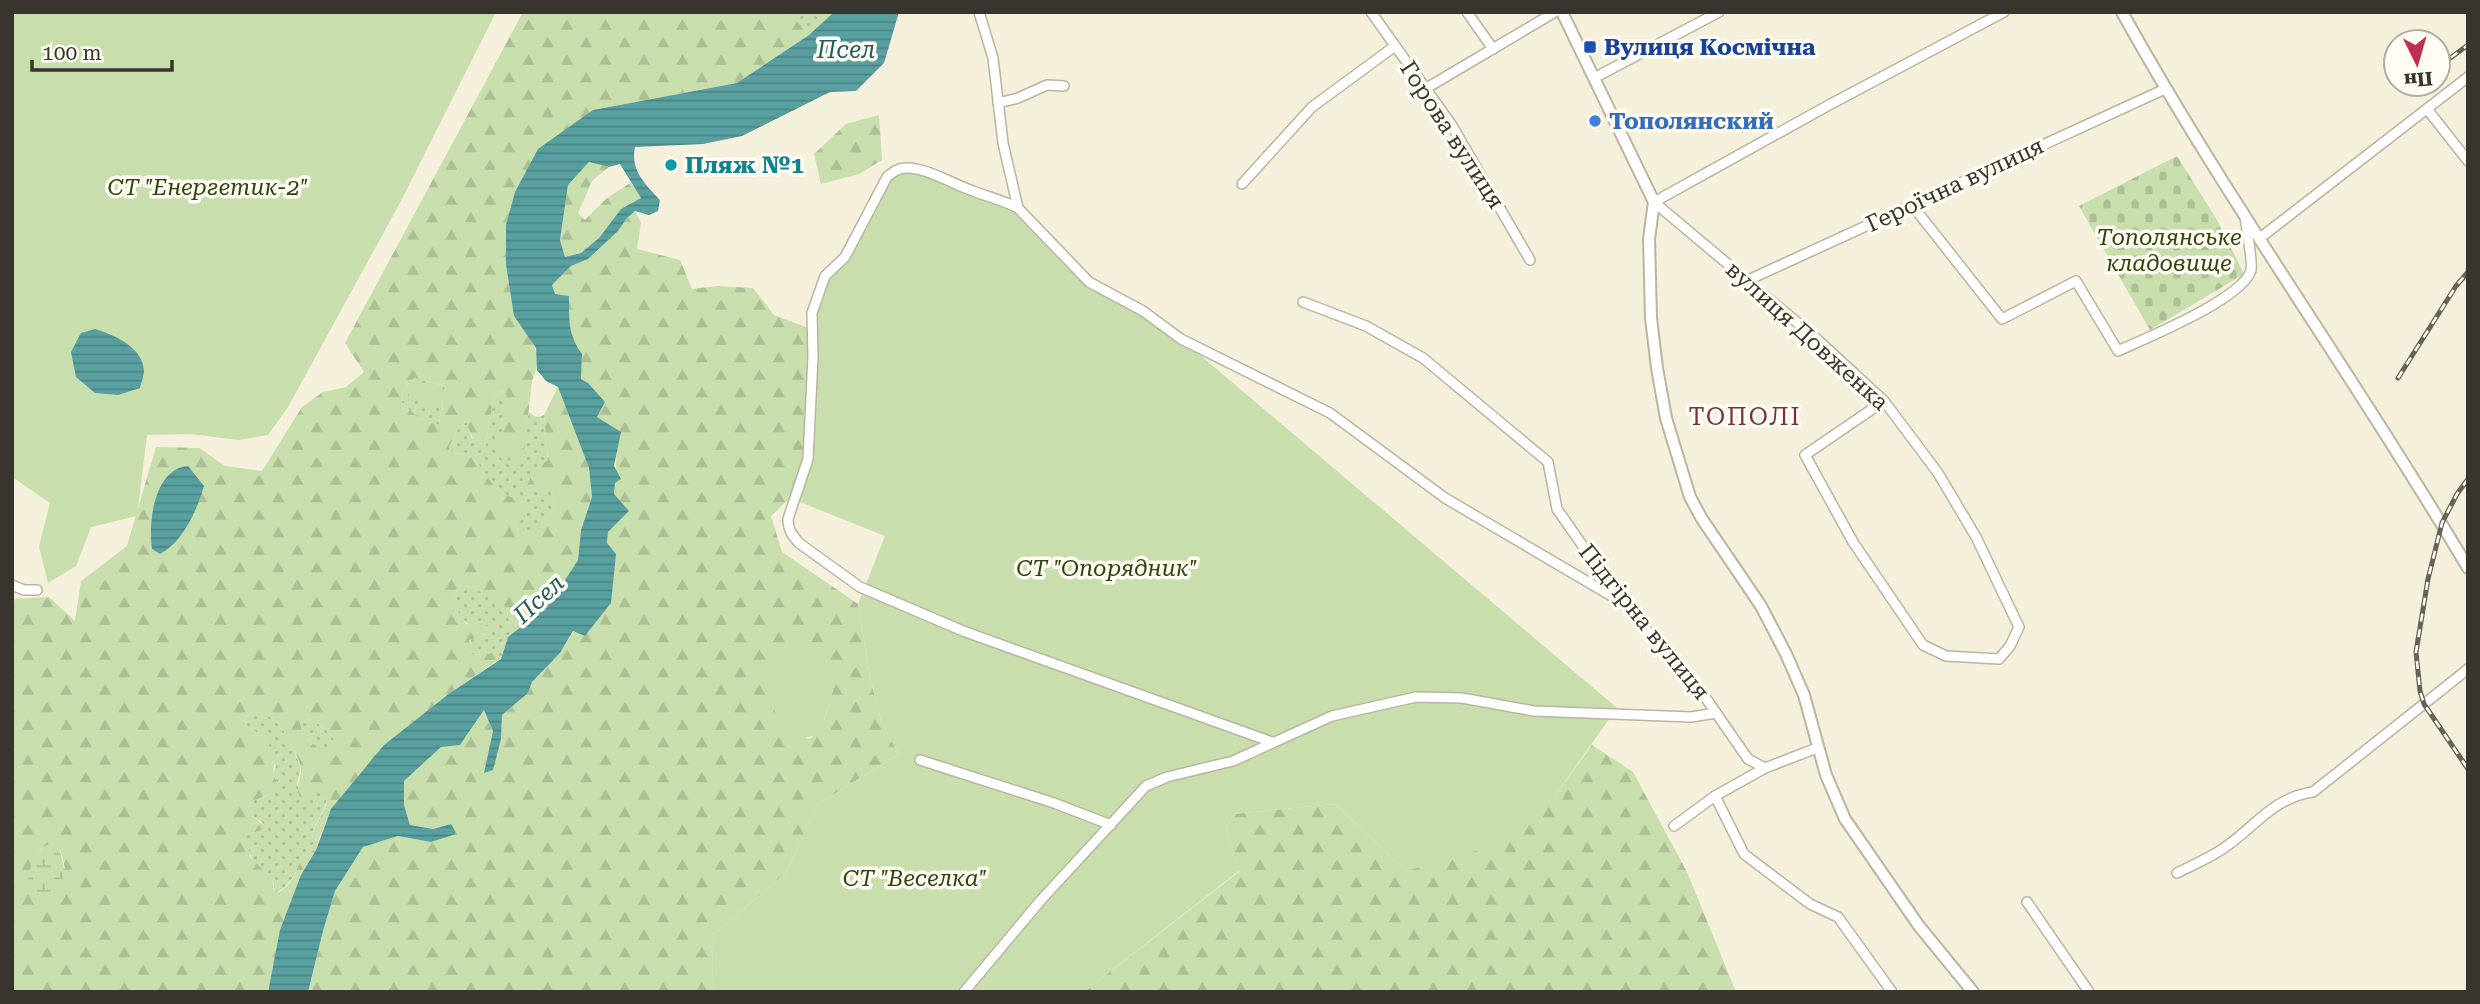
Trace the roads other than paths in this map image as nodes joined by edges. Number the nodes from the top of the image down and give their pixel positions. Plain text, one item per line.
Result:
1 (979, 12) edge
2 (1371, 12) edge
3 (1467, 12) edge
4 (1555, 12) edge
5 (1562, 12) edge
6 (1719, 12) edge
7 (2004, 12) edge
8 (2122, 12) edge
9 (1395, 46) junction
10 (1493, 49) junction
11 (2468, 77) edge
12 (1594, 78) junction
13 (1064, 86) dead end
14 (1425, 89) junction
15 (2165, 89) junction
16 (998, 103) junction
17 (2427, 109) junction
18 (2468, 162) edge
19 (1242, 184) dead end
20 (1654, 202) junction
21 (1912, 205) junction
22 (1018, 208) junction
23 (2245, 215) junction
24 (2260, 238) junction
25 (1530, 260) dead end
26 (1746, 281) junction
27 (1303, 302) dead end
28 (1884, 401) junction
29 (2468, 568) edge
30 (12, 585) edge
31 (37, 590) dead end
32 (1622, 602) junction
33 (2468, 669) edge
34 (1716, 713) junction
35 (1272, 742) junction
36 (1817, 748) junction
37 (919, 760) dead end
38 (1765, 768) junction
39 (1715, 796) junction
40 (1111, 825) junction
41 (1674, 826) dead end
42 (2176, 873) dead end
43 (2027, 902) dead end
44 (964, 992) edge
45 (1892, 992) edge
46 (1973, 992) edge
47 (2089, 992) edge

1 - 16 street
2 - 9 street, Горова вулиця
3 - 10 street
4 - 10 street
5 - 12 street
6 - 12 street
7 - 20 street
8 - 15 street
9 - 14 street, Горова вулиця
9 - 19 street
10 - 14 street
11 - 17 street
12 - 20 street
13 - 16 street
14 - 25 street, Горова вулиця
15 - 21 street, Героїчна вулиця
15 - 23 street
16 - 22 street
17 - 18 street
17 - 24 street
20 - 26 street, вулиця Довженка
20 - 36 street
21 - 23 street
21 - 26 street, Героїчна вулиця
22 - 32 street
22 - 35 street
23 - 24 street
24 - 29 street
26 - 28 street, вулиця Довженка
27 - 32 street, Підгірна вулиця
28 - 28 street, вулиця Довженка
30 - 31 street
32 - 34 street, Підгірна вулиця
33 - 42 street
34 - 35 street
34 - 38 street, Підгірна вулиця
35 - 40 street
36 - 38 street
36 - 46 street
37 - 40 street
38 - 39 street
39 - 41 street
39 - 45 street
40 - 44 street
43 - 47 street

